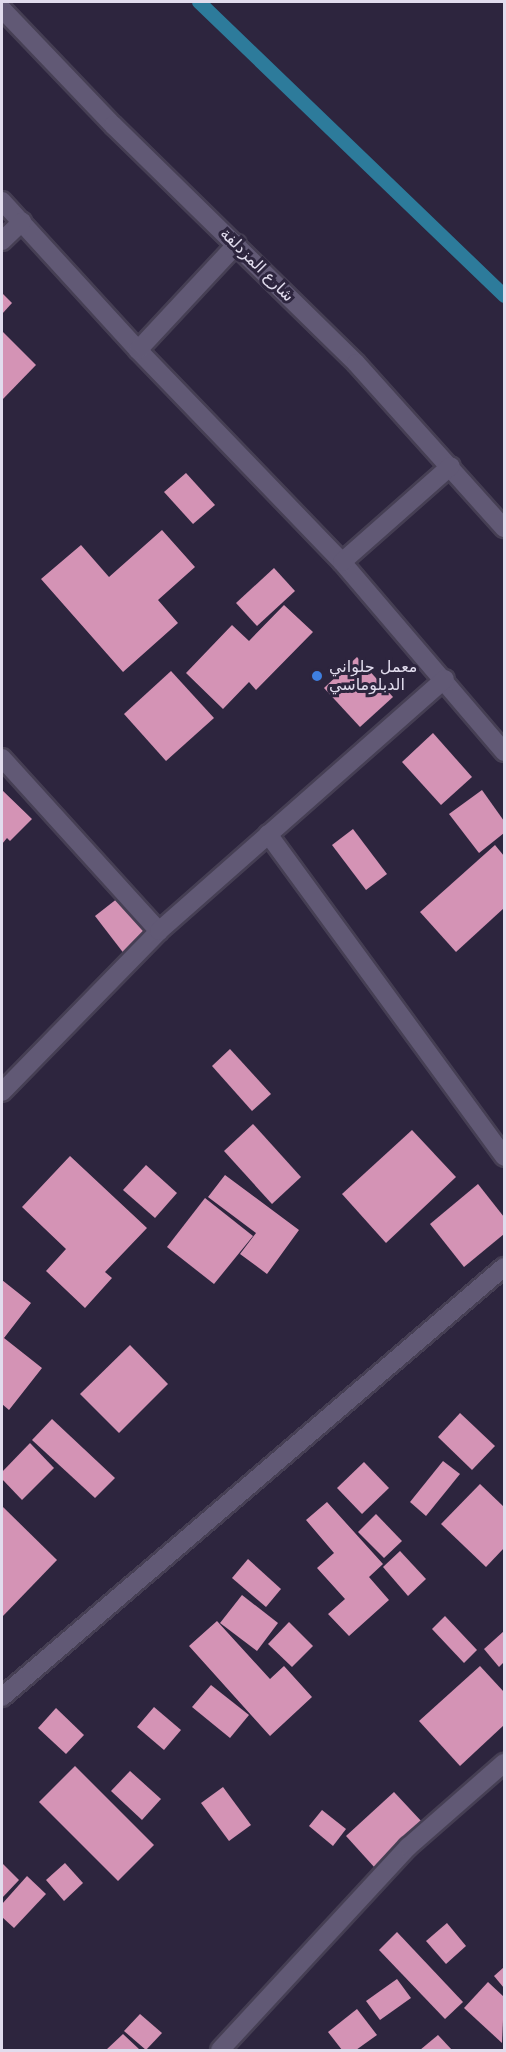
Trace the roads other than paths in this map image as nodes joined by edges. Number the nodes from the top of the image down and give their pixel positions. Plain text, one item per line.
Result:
1 (2, 9) edge
2 (2, 201) edge
3 (22, 222) junction
4 (2, 242) edge
5 (237, 244) junction
6 (138, 350) junction
7 (451, 466) junction
8 (504, 528) edge
9 (342, 562) junction
10 (445, 679) junction
11 (504, 751) edge
12 (2, 758) edge
13 (268, 834) junction
14 (159, 931) junction
15 (2, 1092) edge
16 (504, 1157) edge
17 (504, 1267) edge
18 (2, 1697) edge
19 (504, 1763) edge
20 (220, 2050) edge

1 - 5 street, شارع المزدلفة
2 - 3 street
3 - 4 street
3 - 6 street
5 - 6 street
5 - 7 street, شارع المزدلفة
6 - 9 street
7 - 8 street, شارع المزدلفة
7 - 9 street
9 - 10 street
10 - 11 street
10 - 13 street
12 - 14 street
13 - 14 street
13 - 16 street
14 - 15 street
17 - 18 street
19 - 20 street

